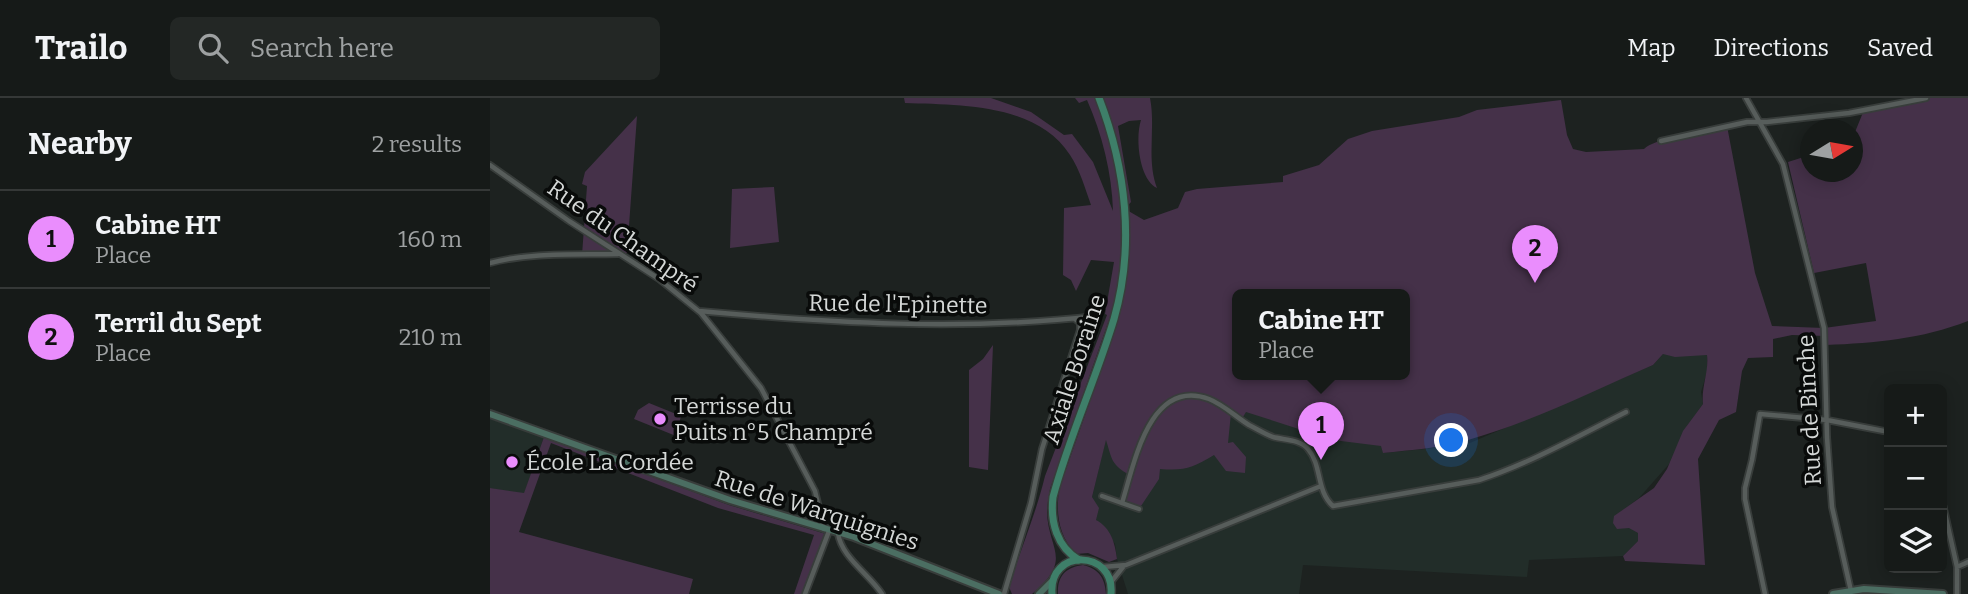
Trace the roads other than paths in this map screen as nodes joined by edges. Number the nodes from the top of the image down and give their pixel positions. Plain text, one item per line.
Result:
1 (1099, 98) edge
2 (1746, 98) edge
3 (1926, 98) edge
4 (1758, 121) junction
5 (1661, 141) dead end
6 (490, 165) edge
7 (620, 254) junction
8 (490, 263) edge
9 (699, 311) junction
10 (1097, 316) dead end
11 (1074, 319) junction
12 (1626, 412) dead end
13 (490, 414) edge
14 (1826, 420) junction
15 (1884, 431) edge
16 (1321, 486) junction
17 (1102, 496) dead end
18 (1122, 503) junction
19 (1139, 509) dead end
20 (1944, 510) edge
21 (827, 530) junction
22 (838, 533) junction
23 (1060, 543) junction
24 (1079, 559) junction
25 (1968, 562) edge
26 (1126, 565) junction
27 (1101, 567) junction
28 (1957, 567) junction
29 (1060, 568) junction
30 (1053, 580) junction
31 (1112, 590) edge
32 (1851, 592) junction
33 (805, 594) edge
34 (882, 594) edge
35 (1001, 594) edge
36 (1039, 594) edge
37 (1052, 594) edge
38 (1765, 594) edge
39 (1835, 594) edge
40 (1943, 594) edge
41 (1957, 594) edge

1 - 23 main road, Axiale Boraine
2 - 4 street, Rue de Binche
3 - 4 street
4 - 5 street
4 - 14 street, Rue de Binche
6 - 7 street, Rue du Champré
7 - 8 street
7 - 9 street, Rue du Champré
9 - 11 street, Rue de l'Epinette
9 - 21 street, Rue du Champré
10 - 11 street, Rue de l'Epinette
11 - 35 street
12 - 16 street
13 - 21 street, Rue de Warquignies
14 - 15 street
14 - 32 street, Rue de Binche
14 - 38 street
16 - 18 street
16 - 26 street
17 - 18 street
18 - 19 street
20 - 28 street
21 - 22 street, Rue de Warquignies
21 - 33 street
22 - 34 street
22 - 35 street, Rue de Warquignies
23 - 24 main road
23 - 29 main road, Axiale Boraine
24 - 27 main road
24 - 29 main road
25 - 28 street
26 - 27 street
26 - 31 street
27 - 31 main road
28 - 41 street
29 - 30 main road
30 - 36 street
30 - 37 main road
32 - 39 street
32 - 40 street

